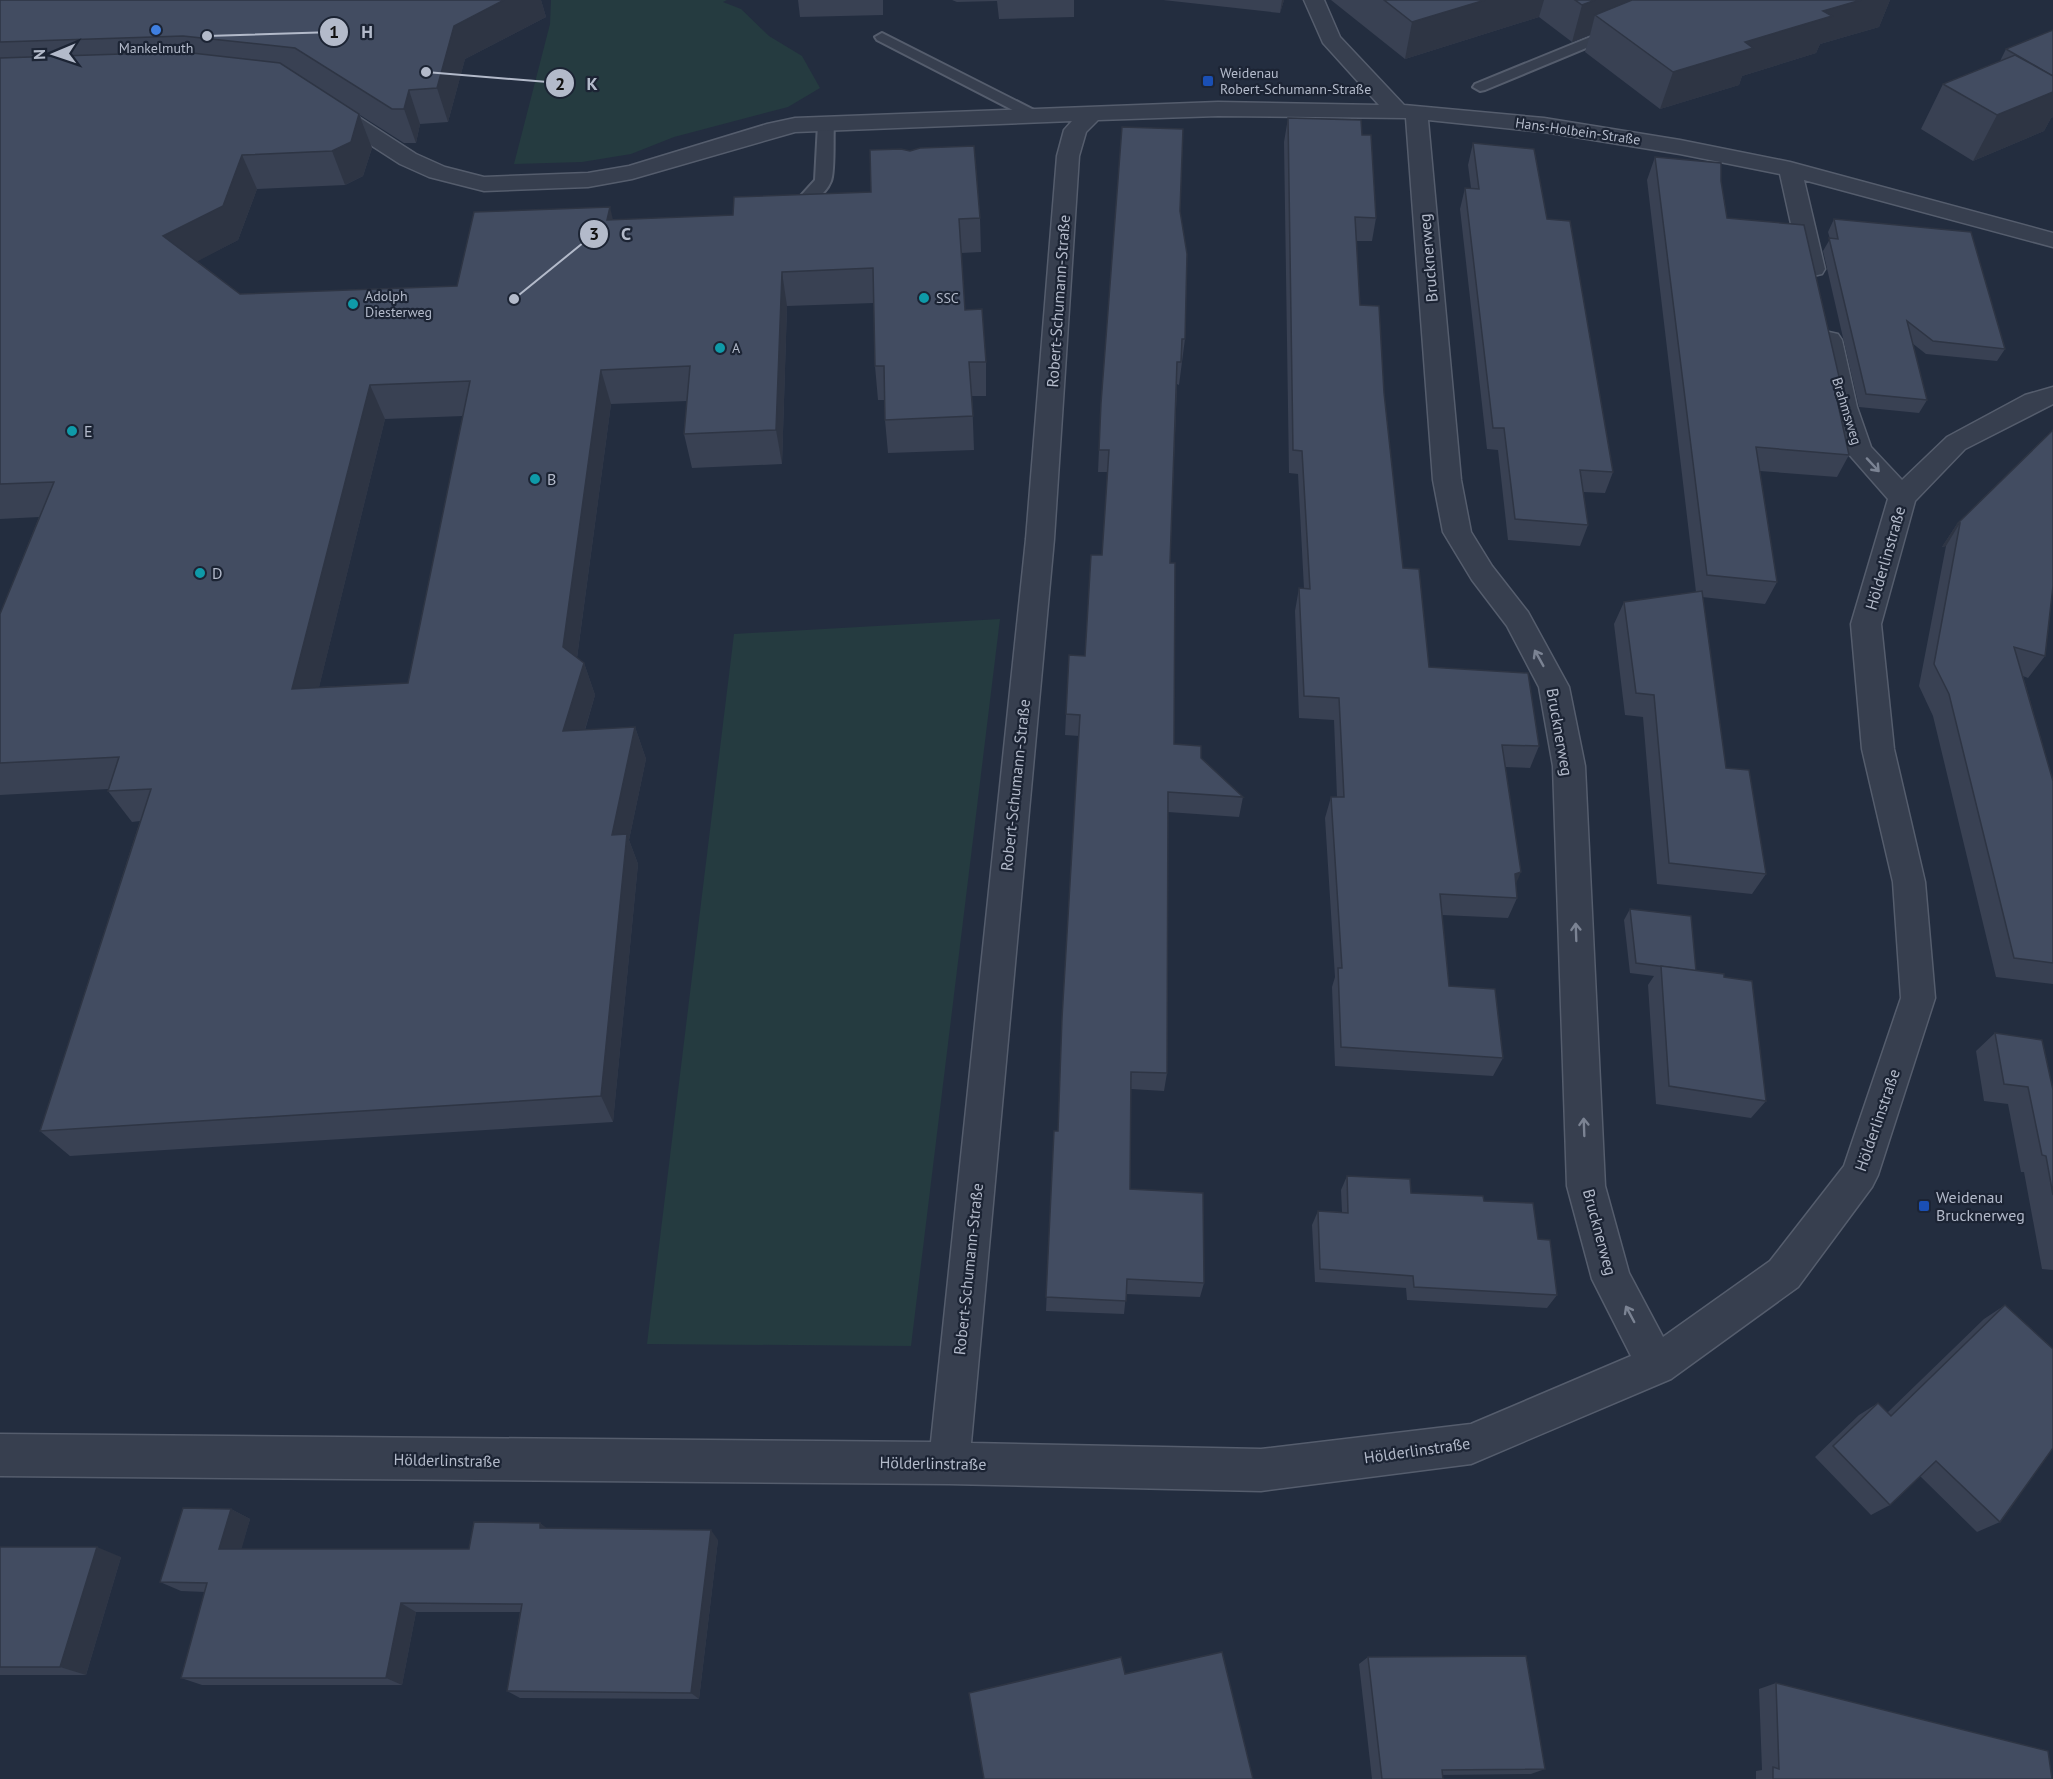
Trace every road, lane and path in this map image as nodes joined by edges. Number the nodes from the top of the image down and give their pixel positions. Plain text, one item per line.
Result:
1 (1314, 0) edge
2 (1631, 24) edge
3 (882, 37) dead end
4 (1480, 87) dead end
5 (310, 95) edge
6 (1406, 112) junction
7 (1092, 114) junction
8 (1033, 115) junction
9 (922, 120) junction
10 (826, 124) junction
11 (915, 146) dead end
12 (1790, 169) junction
13 (632, 172) junction
14 (629, 196) dead end
15 (771, 214) edge
16 (2053, 240) edge
17 (2053, 395) edge
18 (1902, 497) junction
19 (1657, 1365) junction
20 (0, 1455) edge
21 (949, 1463) junction

1 - 6 street
2 - 4 lane
3 - 8 lane
5 - 13 street, Hans-Holbein-Straße
6 - 7 street, Hans-Holbein-Straße
6 - 12 street, Hans-Holbein-Straße
19 -> 6 street, Brucknerweg
7 - 8 street, Hans-Holbein-Straße
7 - 21 street, Robert-Schumann-Straße
8 - 9 street, Hans-Holbein-Straße
9 - 10 street, Hans-Holbein-Straße
9 - 11 street
10 - 13 street, Hans-Holbein-Straße
10 - 15 lane
12 - 16 street, Hans-Holbein-Straße
12 -> 18 street, Brahmsweg
13 - 14 street
17 - 18 street, Hölderlinstraße
18 - 19 street, Hölderlinstraße
19 - 21 street, Hölderlinstraße
20 - 21 street, Hölderlinstraße

